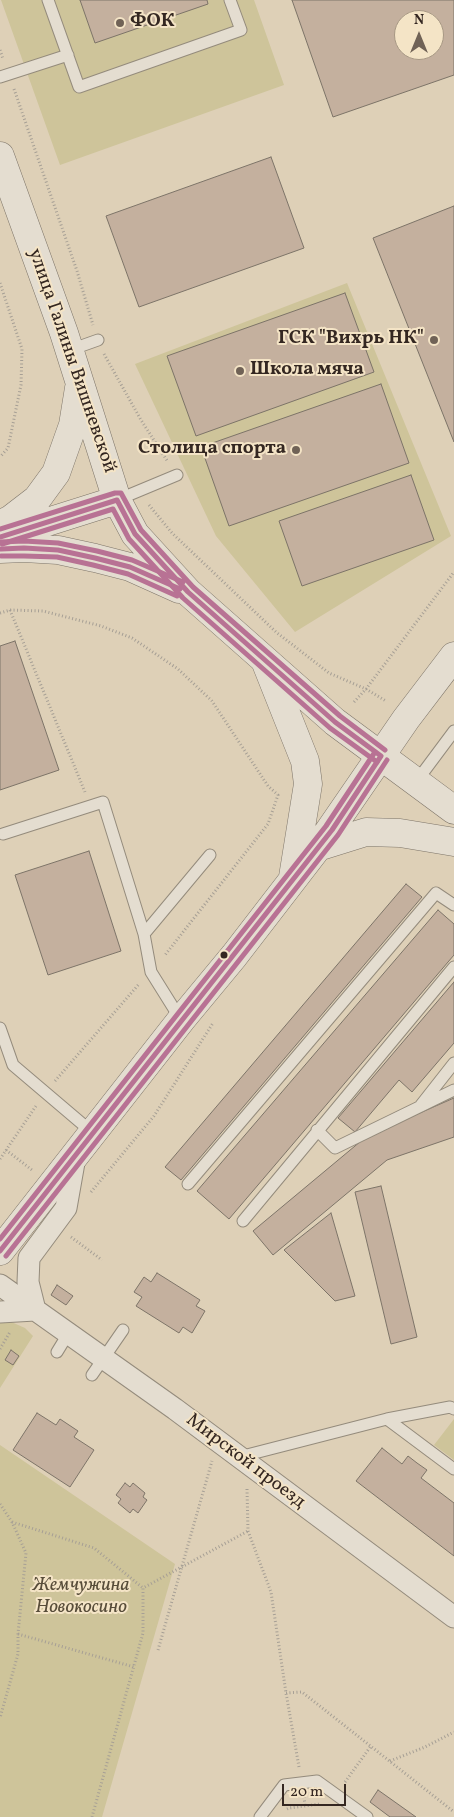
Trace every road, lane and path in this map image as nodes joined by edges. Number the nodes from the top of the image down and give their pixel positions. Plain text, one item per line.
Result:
1 (48, 0) edge
2 (230, 0) edge
3 (0, 50) edge
4 (68, 55) junction
5 (4, 76) edge
6 (0, 156) edge
7 (0, 283) edge
8 (2, 295) edge
9 (92, 323) dead end
10 (98, 340) joint
11 (69, 350) junction
12 (80, 384) junction
13 (0, 457) edge
14 (177, 475) joint
15 (127, 496) junction
16 (0, 525) edge
17 (0, 537) edge
18 (0, 550) edge
19 (454, 572) edge
20 (188, 592) junction
21 (0, 613) edge
22 (454, 656) edge
23 (265, 660) junction
24 (366, 689) junction
25 (386, 701) dead end
26 (354, 702) dead end
27 (454, 731) edge
28 (381, 756) junction
29 (416, 782) junction
30 (452, 803) edge
31 (3, 834) dead end
32 (454, 842) edge
33 (318, 847) junction
34 (210, 855) dead end
35 (292, 881) junction
36 (454, 905) edge
37 (144, 934) junction
38 (454, 967) edge
39 (151, 972) junction
40 (181, 1020) junction
41 (0, 1028) edge
42 (454, 1063) edge
43 (454, 1090) edge
44 (45, 1092) junction
45 (420, 1106) junction
46 (317, 1130) junction
47 (93, 1134) junction
48 (6, 1150) junction
49 (75, 1156) junction
50 (0, 1159) edge
51 (37, 1174) dead end
52 (188, 1184) dead end
53 (243, 1221) dead end
54 (68, 1234) dead end
55 (0, 1250) edge
56 (102, 1260) dead end
57 (0, 1285) edge
58 (35, 1310) junction
59 (0, 1312) edge
60 (123, 1330) dead end
61 (98, 1367) junction
62 (454, 1409) edge
63 (387, 1419) junction
64 (237, 1457) junction
65 (213, 1458) dead end
66 (454, 1469) edge
67 (247, 1488) dead end
68 (0, 1504) edge
69 (12, 1522) junction
70 (248, 1531) junction
71 (143, 1588) junction
72 (454, 1617) edge
73 (18, 1634) junction
74 (158, 1650) dead end
75 (134, 1667) junction
76 (286, 1693) junction
77 (0, 1718) edge
78 (454, 1732) edge
79 (371, 1746) junction
80 (390, 1761) junction
81 (302, 1783) junction
82 (336, 1794) junction
83 (327, 1808) dead end
84 (285, 1812) dead end
85 (454, 1812) edge
86 (92, 1817) edge
87 (260, 1817) edge
88 (367, 1817) edge

1 - 4 lane
2 - 4 lane
3 - 5 path
4 - 5 lane
5 - 9 path
6 - 11 street, улица Галины Вишневской
7 - 8 path
8 - 13 path
10 - 11 lane
10 - 14 path
11 - 12 street, улица Галины Вишневской
12 - 15 street, улица Галины Вишневской
12 - 16 street
14 - 15 lane
15 - 17 street
15 - 20 street, улица Галины Вишневской
15 - 24 path
18 - 20 street
19 - 24 path
20 - 23 street, улица Галины Вишневской
21 - 39 path
22 - 28 street
23 - 28 street, улица Галины Вишневской
23 - 35 street
24 - 25 path
24 - 26 path
27 - 29 lane
28 - 29 street, улица Галины Вишневской
28 - 33 street
29 - 30 street, улица Галины Вишневской
31 - 37 lane
32 - 33 street
33 - 35 street
34 - 37 lane
35 - 40 street
36 - 52 lane
37 - 39 lane
38 - 46 lane
39 - 40 lane
39 - 44 path
40 - 47 street
41 - 44 lane
42 - 45 lane
43 - 45 lane
44 - 47 lane
44 - 48 path
45 - 46 lane
46 - 53 lane
47 - 49 street
48 - 50 path
48 - 51 path
49 - 55 street
49 - 58 street
54 - 56 path
57 - 58 street, Мирской проезд
58 - 59 street
58 - 61 street, Мирской проезд
60 - 61 lane
61 - 64 street, Мирской проезд
62 - 63 lane
63 - 64 lane
63 - 66 lane
64 - 72 street, Мирской проезд
65 - 74 path
67 - 70 path
68 - 69 path
69 - 71 path
69 - 73 path
70 - 71 path
70 - 76 path
71 - 75 path
73 - 75 path
73 - 77 path
75 - 86 path
76 - 79 path
76 - 81 path
78 - 80 path
79 - 80 path
79 - 82 path
80 - 85 path
81 - 82 lane
81 - 87 lane
82 - 88 lane
83 - 84 path

